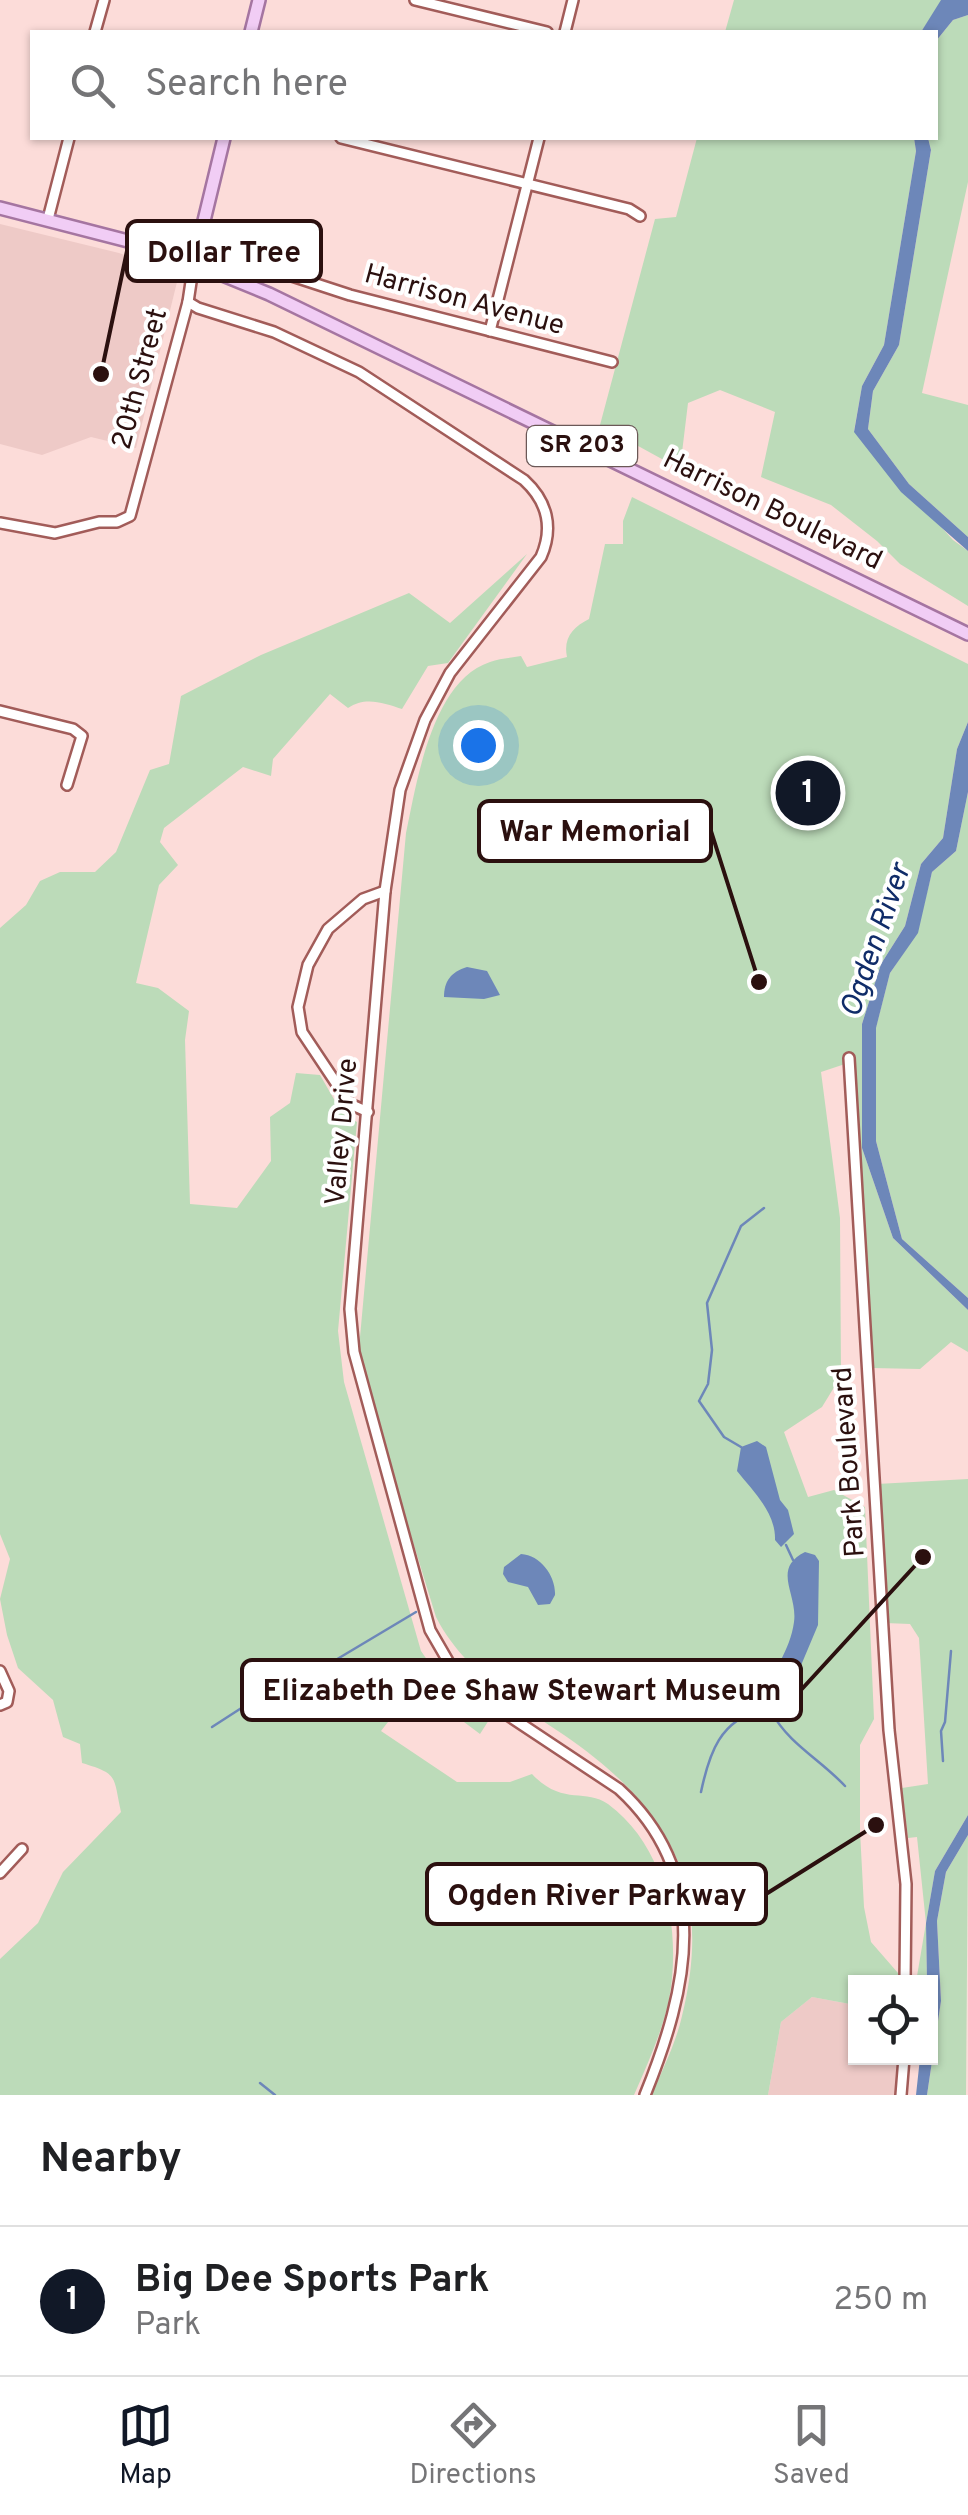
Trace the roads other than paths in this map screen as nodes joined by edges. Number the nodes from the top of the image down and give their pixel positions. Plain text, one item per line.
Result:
1 (104, 0) edge
2 (259, 0) edge
3 (415, 0) edge
4 (574, 0) edge
5 (96, 30) edge
6 (252, 30) edge
7 (539, 30) edge
8 (566, 30) edge
9 (68, 140) edge
10 (224, 140) edge
11 (349, 140) edge
12 (538, 140) edge
13 (527, 184) junction
14 (0, 208) edge
15 (640, 216) dead end
16 (48, 219) junction
17 (194, 262) junction
18 (249, 262) dead end
19 (188, 302) junction
20 (490, 331) junction
21 (612, 362) dead end
22 (0, 523) edge
23 (968, 634) edge
24 (0, 711) edge
25 (68, 785) dead end
26 (384, 891) junction
27 (849, 1058) dead end
28 (368, 1112) junction
29 (0, 1671) edge
30 (0, 1704) edge
31 (22, 1849) dead end
32 (0, 1872) edge
33 (904, 1975) edge
34 (903, 2065) edge
35 (645, 2095) edge
36 (901, 2095) edge

1 - 5 street
2 - 6 main road
3 - 7 street
4 - 8 street
9 - 16 street
10 - 17 main road, 20th Street
11 - 13 street
12 - 13 street
13 - 15 street
13 - 20 street
14 - 16 main road, Harrison Boulevard / SR 203
16 - 17 main road, Harrison Boulevard / SR 203
17 - 19 street, 20th Street
17 - 23 main road, Harrison Boulevard / SR 203
18 - 20 street, Harrison Avenue
19 - 22 street, 20th Street
19 - 26 street, Valley Drive
20 - 21 street, Harrison Avenue
24 - 25 street
26 - 28 street, Valley Drive
26 - 28 street
27 - 33 street, Park Boulevard
28 - 35 street, Valley Drive
29 - 30 street
31 - 32 street
34 - 36 street

